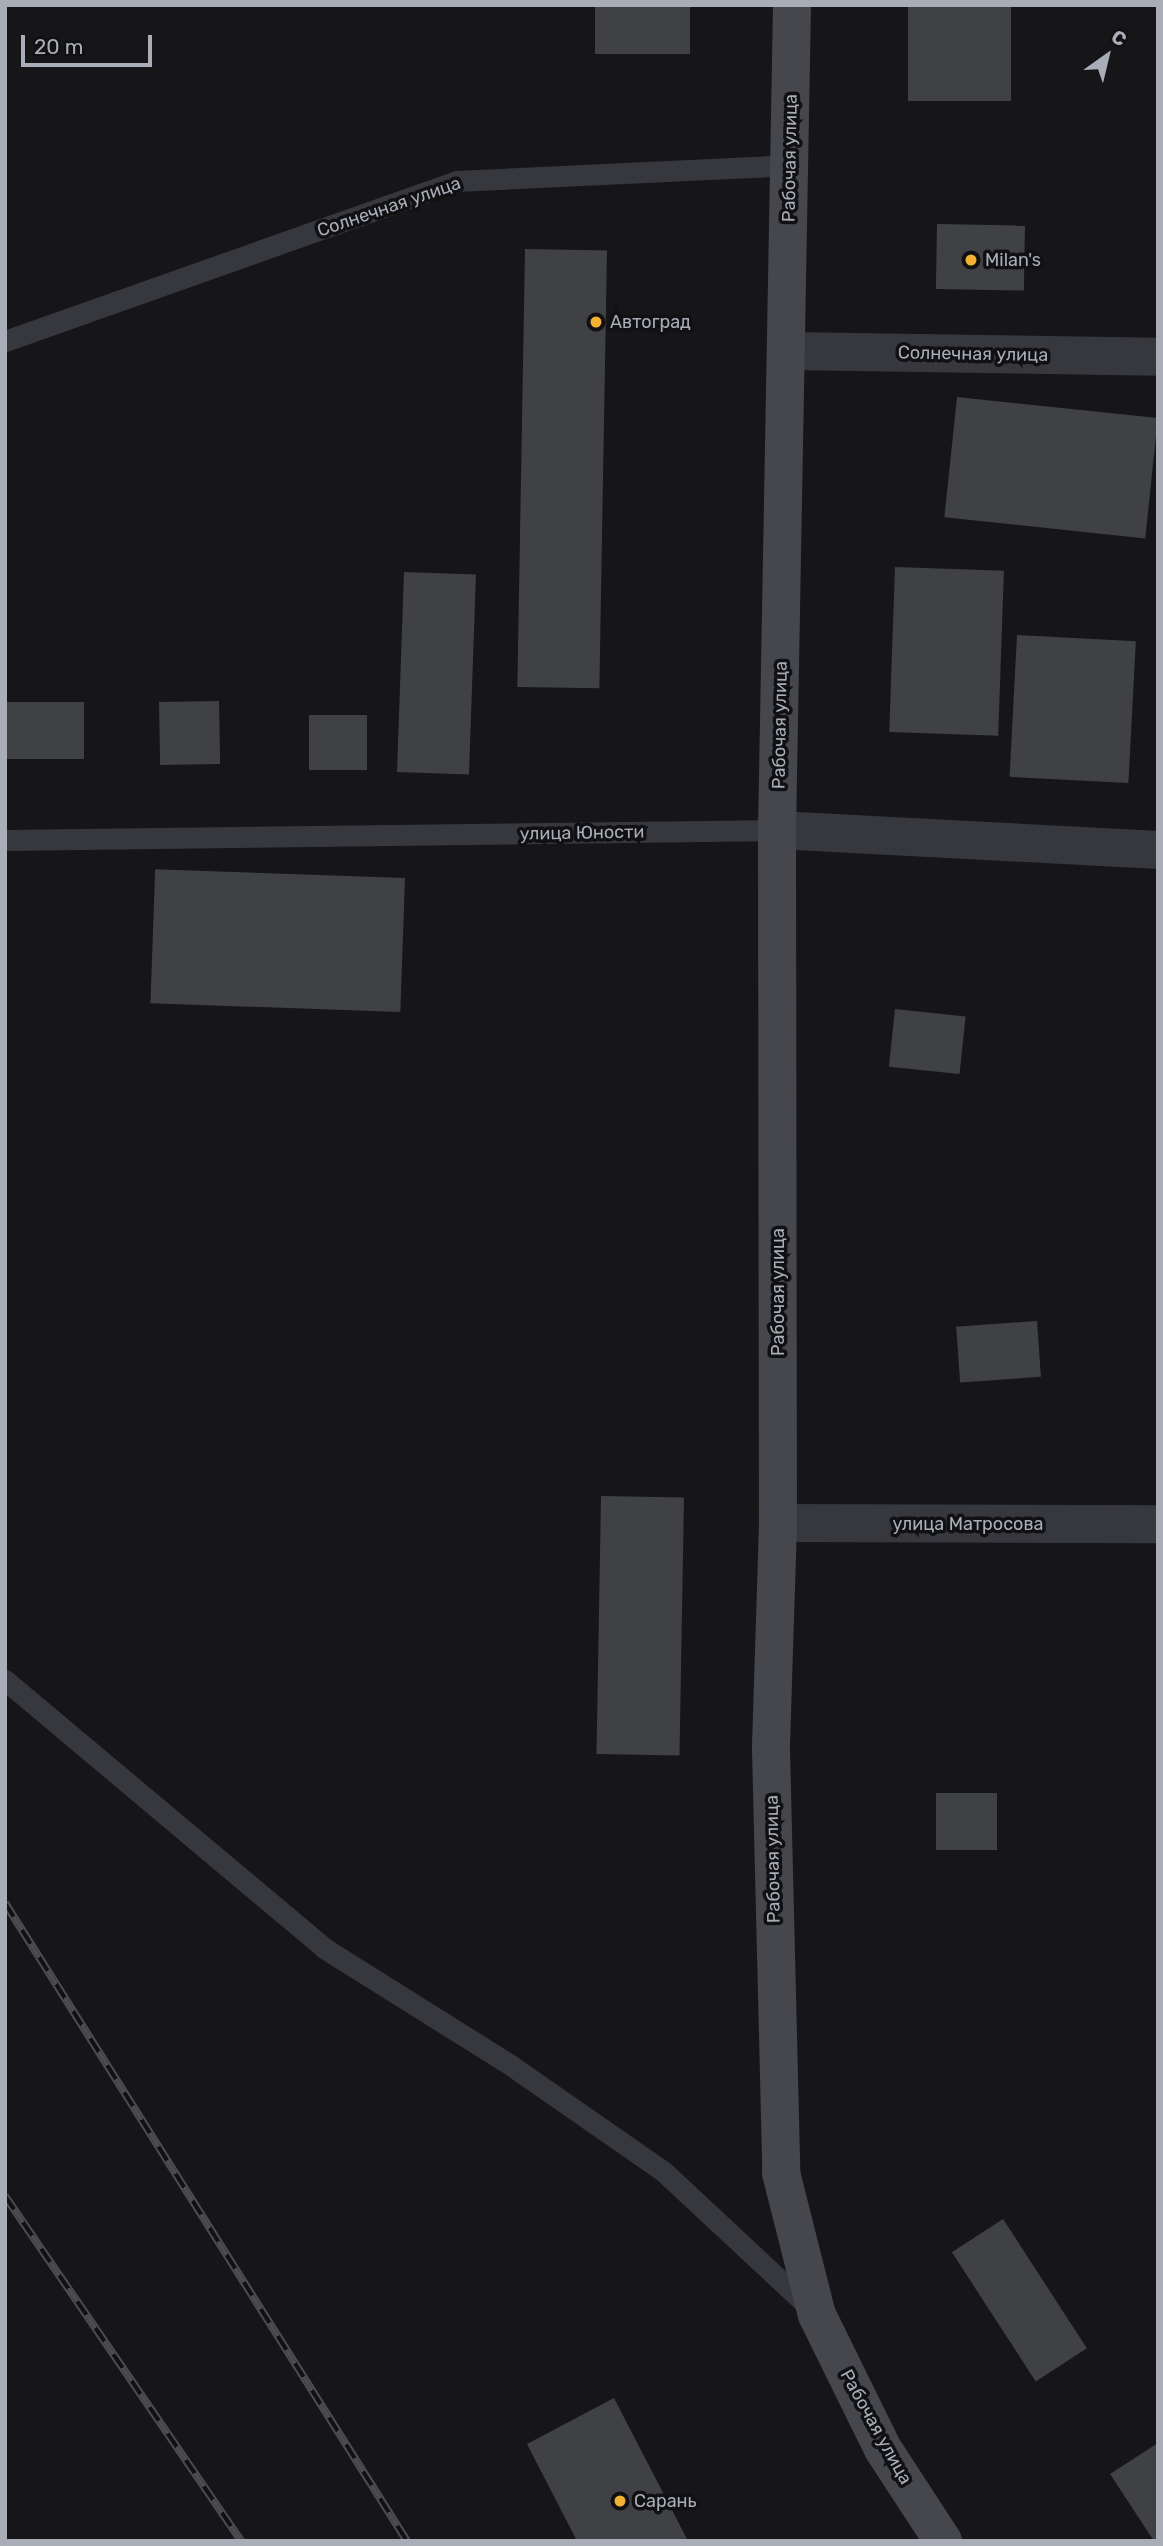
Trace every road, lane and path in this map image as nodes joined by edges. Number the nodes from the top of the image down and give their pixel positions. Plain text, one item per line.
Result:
1 (792, 5) edge
2 (790, 165) junction
3 (5, 341) edge
4 (789, 351) junction
5 (1158, 357) edge
6 (777, 830) junction
7 (5, 840) edge
8 (1158, 850) edge
9 (778, 1523) junction
10 (1158, 1524) edge
11 (5, 1680) edge
12 (817, 2315) junction
13 (943, 2541) edge

1 - 2 main road, Рабочая улица
2 - 3 lane, Солнечная улица
2 - 4 main road, Рабочая улица
4 - 5 street, Солнечная улица
4 - 6 main road, Рабочая улица
6 - 7 lane, улица Юности
6 - 8 street, улица Юности
6 - 9 main road, Рабочая улица
9 - 10 street, улица Матросова
9 - 12 main road, Рабочая улица
11 - 12 lane
12 - 13 main road, Рабочая улица

